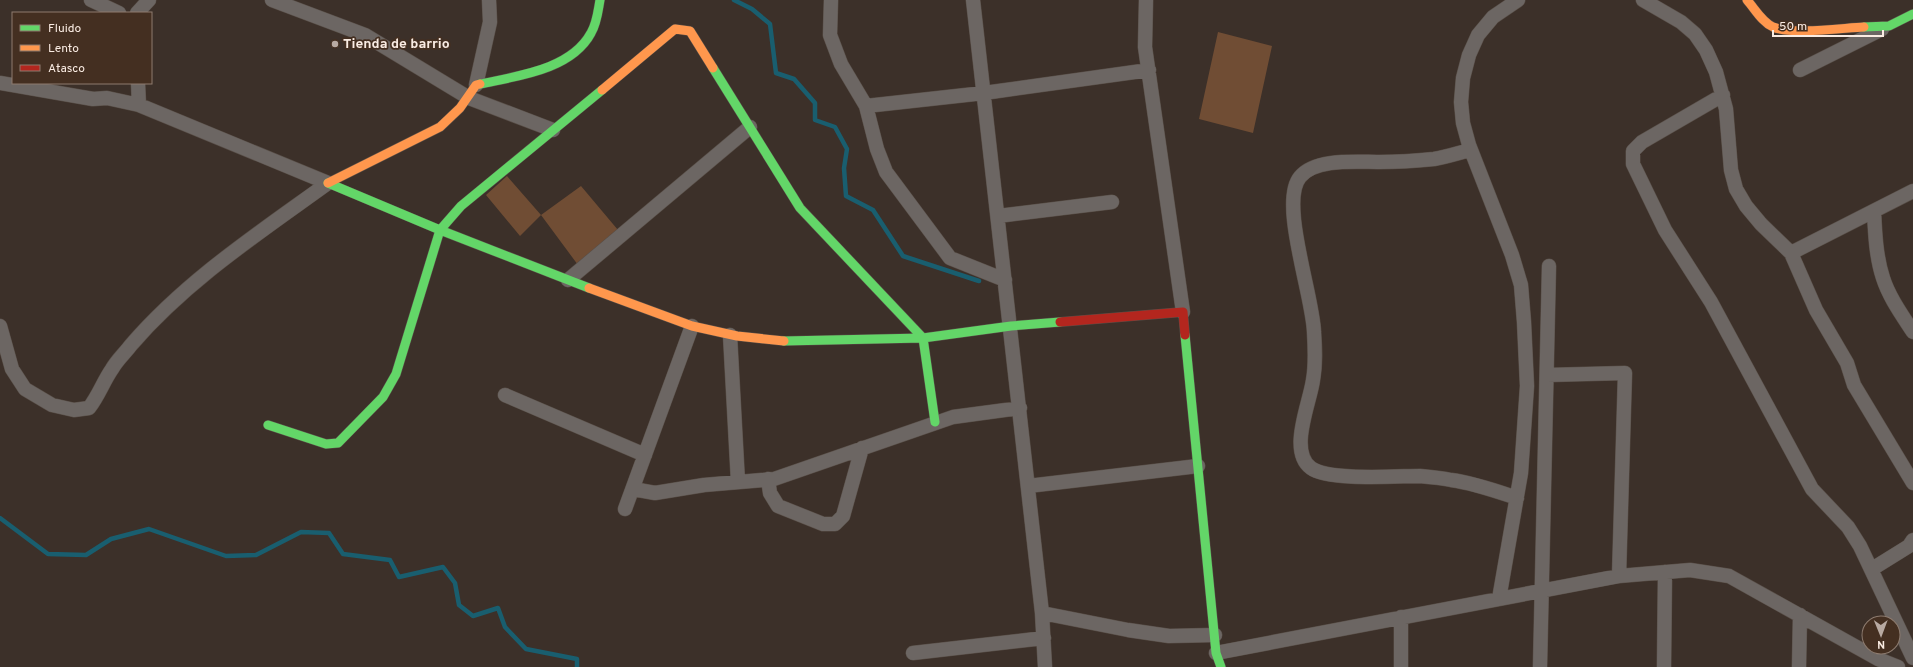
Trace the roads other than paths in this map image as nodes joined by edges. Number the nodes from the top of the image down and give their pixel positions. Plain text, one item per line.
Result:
1 (91, 0) edge
2 (149, 0) edge
3 (272, 0) edge
4 (489, 0) edge
5 (600, 0) edge
6 (831, 0) edge
7 (973, 0) edge
8 (1146, 0) edge
9 (1518, 0) edge
10 (1643, 0) edge
11 (1748, 0) edge
12 (117, 12) edge
13 (138, 12) edge
14 (1913, 14) edge
15 (1889, 26) junction
16 (1149, 70) junction
17 (1800, 70) dead end
18 (0, 83) edge
19 (138, 84) edge
20 (476, 85) junction
21 (984, 93) junction
22 (1722, 95) junction
23 (469, 98) junction
24 (140, 105) junction
25 (866, 106) junction
26 (750, 127) junction
27 (553, 130) junction
28 (1470, 150) junction
29 (328, 184) junction
30 (1913, 191) edge
31 (1112, 202) dead end
32 (1874, 211) junction
33 (998, 216) junction
34 (440, 230) junction
35 (1791, 253) junction
36 (1549, 266) dead end
37 (568, 280) junction
38 (1005, 280) junction
39 (1183, 312) junction
40 (0, 326) edge
41 (692, 326) junction
42 (1011, 326) junction
43 (1913, 332) edge
44 (730, 334) junction
45 (923, 338) junction
46 (1547, 375) junction
47 (505, 395) dead end
48 (1020, 408) junction
49 (936, 422) junction
50 (268, 425) dead end
51 (862, 448) junction
52 (645, 455) junction
53 (1198, 466) junction
54 (768, 479) junction
55 (738, 482) junction
56 (1913, 483) edge
57 (1028, 486) junction
58 (633, 489) junction
59 (1517, 498) junction
60 (626, 509) dead end
61 (1913, 540) edge
62 (1872, 569) junction
63 (1665, 572) junction
64 (1619, 576) junction
65 (1541, 591) junction
66 (1499, 599) junction
67 (1042, 613) junction
68 (1800, 615) junction
69 (1401, 617) junction
70 (1215, 635) junction
71 (1044, 638) junction
72 (1216, 652) junction
73 (913, 653) dead end
74 (1913, 658) edge
75 (1045, 667) edge
76 (1221, 667) edge
77 (1401, 667) edge
78 (1540, 667) edge
79 (1664, 667) edge
80 (1799, 667) edge
81 (1898, 667) edge

1 - 12 street
2 - 13 street
3 - 23 street
4 - 20 street
5 - 20 street
6 - 25 street
7 - 21 street
8 - 16 street
9 - 28 street
10 - 22 street
11 - 15 street
14 - 15 street
15 - 17 street
16 - 21 street
16 - 39 street
18 - 24 street
19 - 24 street
20 - 23 street
21 - 25 street
21 - 33 street
22 - 35 street
22 - 62 street
23 - 27 street
23 - 29 street
24 - 29 street
25 - 38 street
26 - 27 street
26 - 37 street
26 - 45 street
27 - 34 street
28 - 59 street
28 - 59 street
29 - 34 street
29 - 40 street
30 - 32 street
31 - 33 street
32 - 35 street
32 - 43 street
33 - 38 street
34 - 37 street
34 - 50 street
35 - 56 street
36 - 46 street
37 - 41 street
38 - 42 street
39 - 42 street
39 - 53 street
41 - 44 street
41 - 52 street
42 - 45 street
42 - 48 street
44 - 45 street
44 - 55 street
45 - 49 street
46 - 64 street
46 - 65 street
47 - 52 street
48 - 49 street
48 - 57 street
49 - 51 street
51 - 54 street
51 - 54 street
52 - 58 street
53 - 57 street
53 - 70 street
54 - 55 street
55 - 58 street
57 - 67 street
58 - 60 street
59 - 66 street
61 - 62 street
62 - 74 street
63 - 64 street
63 - 68 street
63 - 79 street
64 - 65 street
65 - 66 street
65 - 78 street
66 - 69 street
67 - 70 street
67 - 71 street
68 - 80 street
68 - 81 street
69 - 72 street
69 - 77 street
70 - 72 street
71 - 73 street
71 - 75 street
72 - 76 street

